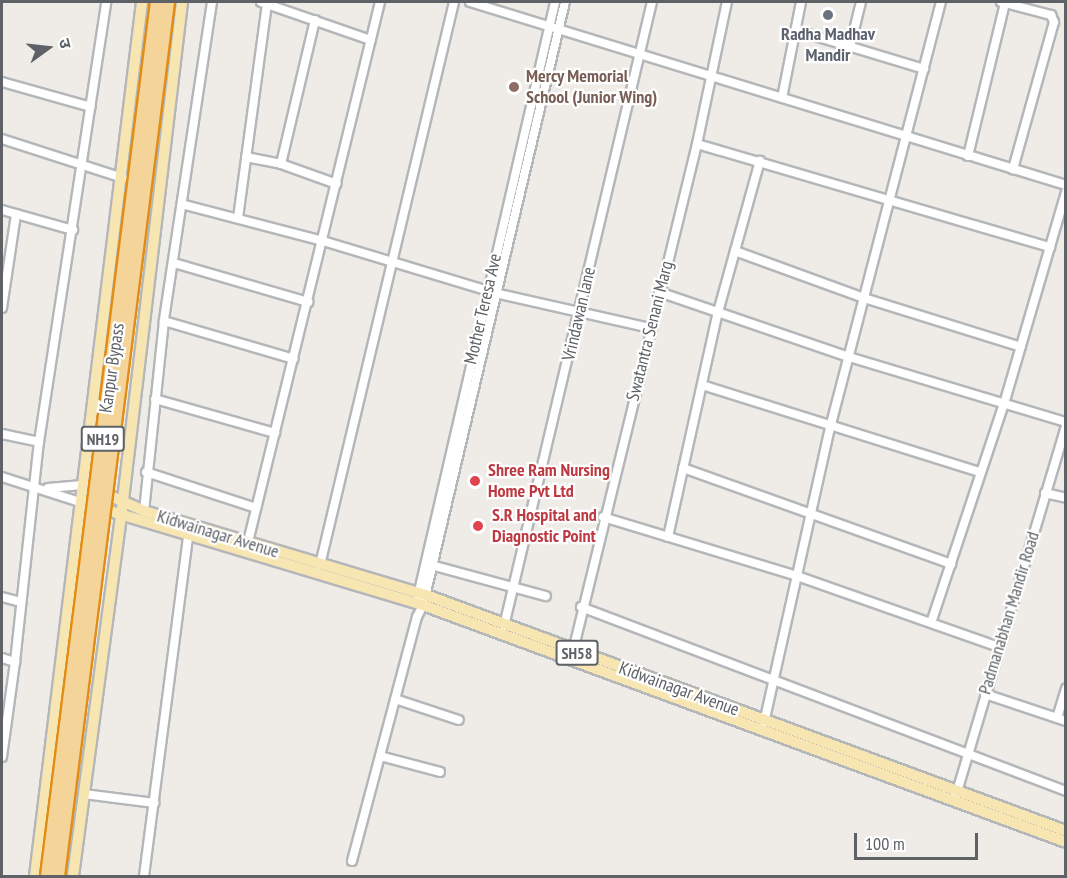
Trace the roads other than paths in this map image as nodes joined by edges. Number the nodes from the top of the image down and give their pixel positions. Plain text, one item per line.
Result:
1 (106, 2) edge
2 (142, 2) edge
3 (157, 2) edge
4 (168, 2) edge
5 (182, 2) edge
6 (212, 2) edge
7 (380, 2) edge
8 (454, 2) edge
9 (470, 2) edge
10 (555, 2) edge
11 (565, 2) edge
12 (652, 2) edge
13 (727, 2) edge
14 (801, 2) edge
15 (861, 2) edge
16 (941, 2) edge
17 (1003, 2) edge
18 (264, 3) edge
19 (315, 20) junction
20 (555, 28) junction
21 (795, 30) junction
22 (371, 40) junction
23 (850, 47) junction
24 (641, 54) junction
25 (924, 69) junction
26 (713, 76) junction
27 (2, 82) edge
28 (782, 98) junction
29 (91, 107) junction
30 (906, 136) junction
31 (2, 139) edge
32 (697, 144) junction
33 (968, 156) junction
34 (246, 157) junction
35 (760, 161) junction
36 (281, 164) junction
37 (84, 165) junction
38 (1012, 169) junction
39 (123, 178) junction
40 (337, 184) junction
41 (1065, 185) edge
42 (1065, 192) edge
43 (890, 198) junction
44 (184, 205) junction
45 (2, 210) edge
46 (16, 214) junction
47 (238, 218) junction
48 (73, 230) junction
49 (323, 241) junction
50 (1050, 247) junction
51 (735, 251) junction
52 (390, 262) junction
53 (174, 263) junction
54 (491, 292) junction
55 (659, 292) junction
56 (864, 298) junction
57 (308, 302) junction
58 (2, 308) edge
59 (718, 312) junction
60 (579, 313) junction
61 (164, 321) junction
62 (650, 328) junction
63 (1021, 347) junction
64 (849, 357) junction
65 (294, 359) junction
66 (702, 385) junction
67 (155, 399) junction
68 (1004, 404) junction
69 (831, 424) junction
70 (1065, 424) edge
71 (2, 434) edge
72 (275, 434) junction
73 (39, 442) junction
74 (683, 468) junction
75 (146, 472) junction
76 (979, 472) junction
77 (2, 477) edge
78 (86, 484) junction
79 (41, 487) junction
80 (1045, 493) junction
81 (1065, 498) edge
82 (83, 503) junction
83 (122, 503) junction
84 (256, 508) junction
85 (144, 512) junction
86 (813, 515) junction
87 (121, 517) junction
88 (603, 517) junction
89 (188, 537) junction
90 (668, 537) junction
91 (246, 549) junction
92 (429, 564) junction
93 (951, 564) junction
94 (320, 565) junction
95 (797, 576) junction
96 (514, 585) junction
97 (546, 596) dead end
98 (2, 597) edge
99 (421, 599) junction
100 (21, 602) junction
101 (581, 607) junction
102 (931, 623) junction
103 (504, 626) junction
104 (999, 647) junction
105 (571, 656) junction
106 (2, 658) edge
107 (15, 662) junction
108 (774, 682) junction
109 (1065, 688) edge
110 (985, 694) junction
111 (395, 699) junction
112 (459, 720) dead end
113 (766, 720) junction
114 (1061, 720) edge
115 (761, 732) junction
116 (380, 756) junction
117 (966, 756) junction
118 (2, 757) edge
119 (440, 772) dead end
120 (1065, 791) edge
121 (84, 794) junction
122 (955, 796) junction
123 (154, 802) junction
124 (1065, 831) edge
125 (1065, 842) edge
126 (352, 861) dead end
127 (35, 876) edge
128 (47, 876) edge
129 (58, 876) edge
130 (73, 876) edge
131 (144, 876) edge

1 - 29 street
2 - 39 main road
3 - 128 highway, Kanpur Bypass / NH19, bridge
4 - 129 highway, Kanpur Bypass / NH19, bridge
5 - 83 main road
6 - 44 street
7 - 22 street
8 - 52 street
9 - 20 street
10 - 20 street
11 - 20 street
12 - 24 street, Vrindawan lane
13 - 26 street, Swatantra Senani Marg
14 - 21 street
15 - 23 street
16 - 25 street
17 - 33 street
17 - 38 street
18 - 19 street
18 - 34 street
19 - 22 street
19 - 36 street
20 - 24 street
20 - 54 street
21 - 23 street
21 - 28 street
22 - 40 street
23 - 25 street
24 - 26 street
24 - 60 street, Vrindawan lane
25 - 30 street
26 - 28 street
26 - 32 street, Swatantra Senani Marg
27 - 29 street
28 - 30 street
29 - 37 street
30 - 33 street
30 - 43 street
31 - 37 street
32 - 35 street
32 - 55 street, Swatantra Senani Marg
33 - 38 street
34 - 36 street
34 - 47 street
35 - 43 street
35 - 51 street
36 - 40 street
37 - 39 street
37 - 48 street
38 - 41 street
39 - 78 main road
40 - 49 street
42 - 50 street
43 - 50 street
43 - 56 street
44 - 47 street
44 - 53 street
45 - 46 street
46 - 48 street
46 - 58 street
47 - 49 street
48 - 73 street
49 - 52 street
49 - 57 street
50 - 63 street
51 - 56 street
51 - 59 street
52 - 54 street
52 - 94 street
53 - 57 street
53 - 61 street
54 - 60 street
54 - 92 street
55 - 59 street
55 - 62 street, Swatantra Senani Marg
56 - 63 street
56 - 64 street
57 - 65 street
59 - 64 street
59 - 66 street
60 - 62 street
60 - 96 street, Vrindawan lane
61 - 65 street
61 - 67 street
62 - 88 street, Swatantra Senani Marg
63 - 68 street
64 - 68 street
64 - 69 street
65 - 72 street
66 - 69 street
66 - 74 street
67 - 72 street
67 - 75 street
68 - 70 street
68 - 76 street
69 - 76 street
69 - 86 street
70 - 80 street, Padmanabhan Mandir Road
71 - 73 street
72 - 84 street
73 - 79 street
74 - 86 street
74 - 90 street
75 - 84 street
75 - 85 street
76 - 93 street
77 - 79 street
78 - 79 street
78 - 82 main road
78 - 83 main road, Kidwainagar Avenue / SH58
79 - 82 street
79 - 100 street
80 - 81 street
80 - 104 street, Padmanabhan Mandir Road
82 - 87 main road, Kidwainagar Avenue / SH58
82 - 127 main road
83 - 85 main road, Kidwainagar Avenue / SH58
83 - 87 main road
84 - 91 street
85 - 91 main road, Kidwainagar Avenue / SH58
86 - 93 street
86 - 95 street
87 - 89 main road, Kidwainagar Avenue / SH58
87 - 121 main road
88 - 90 street
88 - 101 street, Swatantra Senani Marg
89 - 91 main road, Kidwainagar Avenue / SH58
89 - 123 street
90 - 95 street
91 - 94 main road, Kidwainagar Avenue / SH58
91 - 99 main road, Kidwainagar Avenue / SH58
92 - 96 street
92 - 99 street
93 - 102 street
94 - 99 main road, Kidwainagar Avenue / SH58
95 - 102 street
95 - 108 street
96 - 97 street
96 - 103 street, Vrindawan lane
98 - 100 street
99 - 103 main road, Kidwainagar Avenue / SH58
99 - 105 main road, Kidwainagar Avenue / SH58
99 - 111 street
100 - 107 street
101 - 105 street, Swatantra Senani Marg
101 - 108 street
102 - 104 street
103 - 105 main road, Kidwainagar Avenue / SH58
104 - 110 street, Padmanabhan Mandir Road
105 - 113 main road, Kidwainagar Avenue / SH58
105 - 115 main road, Kidwainagar Avenue / SH58
106 - 107 street
107 - 118 street
108 - 113 street
108 - 117 street
109 - 114 street
110 - 114 street
110 - 117 street, Padmanabhan Mandir Road
111 - 112 street
111 - 116 street
113 - 115 street
113 - 122 main road, Kidwainagar Avenue / SH58
115 - 122 main road, Kidwainagar Avenue / SH58
116 - 119 street
116 - 126 street
117 - 120 street
117 - 122 street, Padmanabhan Mandir Road
121 - 123 street
121 - 130 main road
122 - 124 main road, Kidwainagar Avenue / SH58
122 - 125 main road, Kidwainagar Avenue / SH58
123 - 131 street

